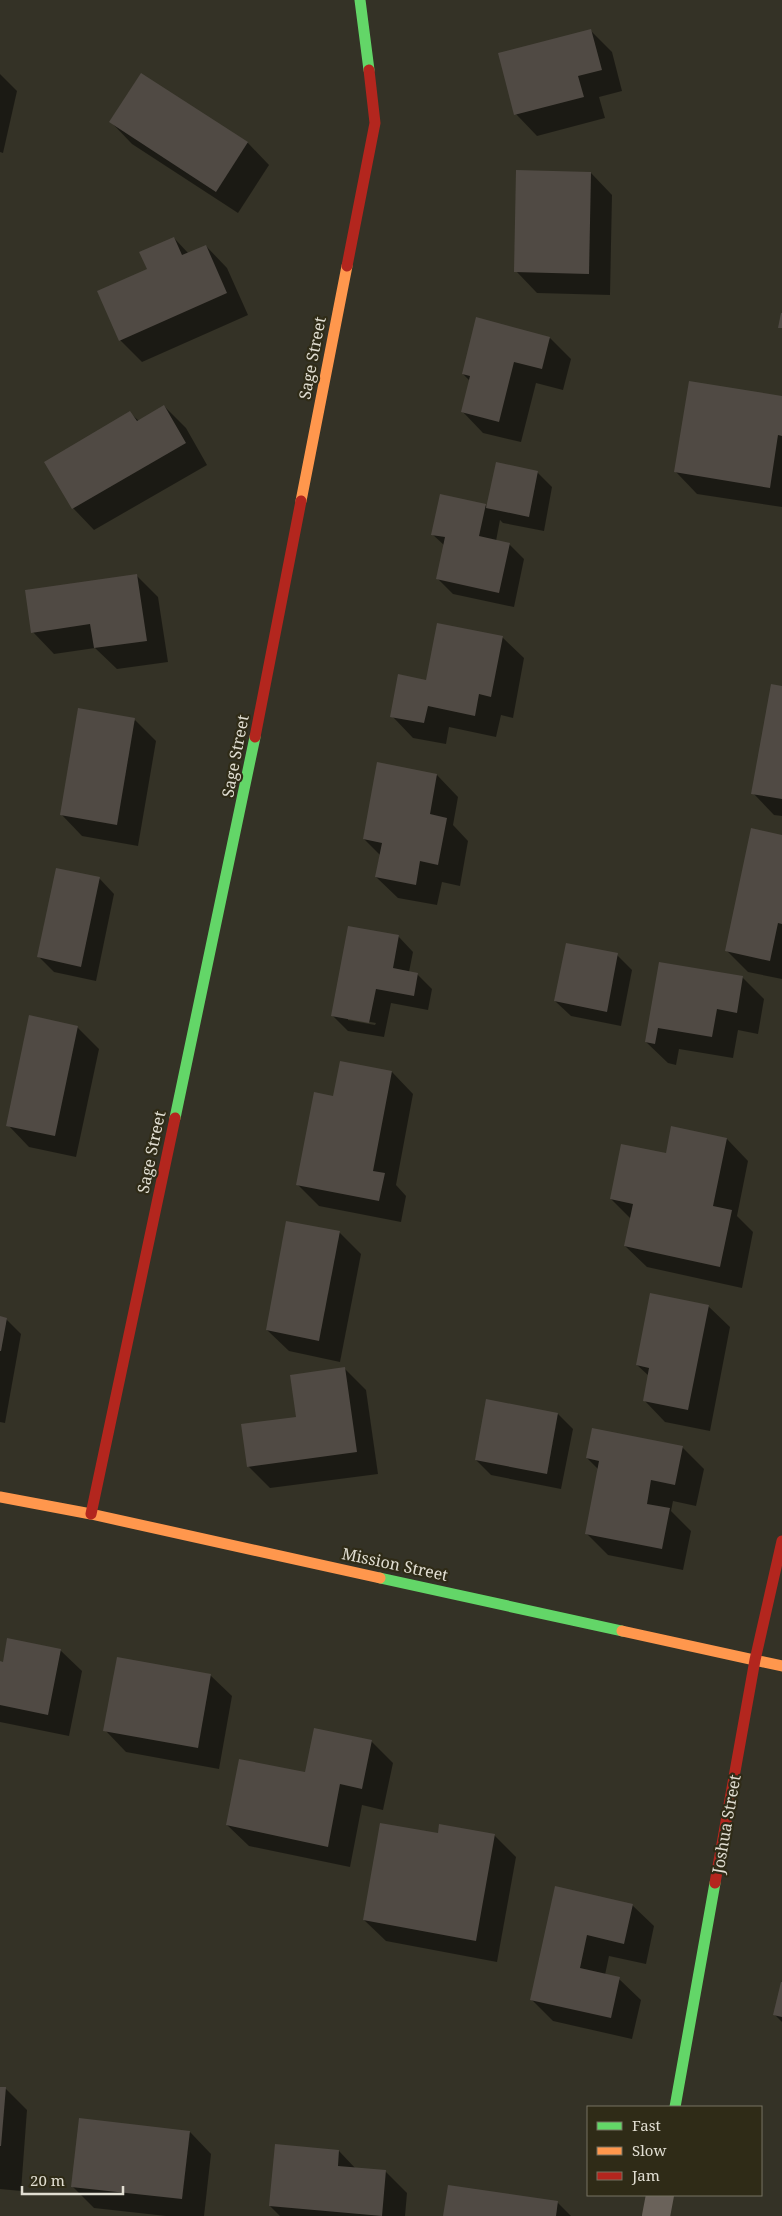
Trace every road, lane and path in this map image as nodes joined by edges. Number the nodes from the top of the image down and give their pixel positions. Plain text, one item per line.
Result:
1 (360, 0) edge
2 (0, 1497) edge
3 (90, 1514) junction
4 (782, 1541) edge
5 (755, 1660) junction
6 (782, 1666) edge
7 (675, 2106) edge
8 (660, 2196) edge
9 (656, 2216) edge

1 - 3 street, Sage Street
2 - 3 street, Mission Street
3 - 5 street, Mission Street
4 - 5 street, Joshua Street
5 - 6 street, Mission Street
5 - 7 street, Joshua Street
8 - 9 street

